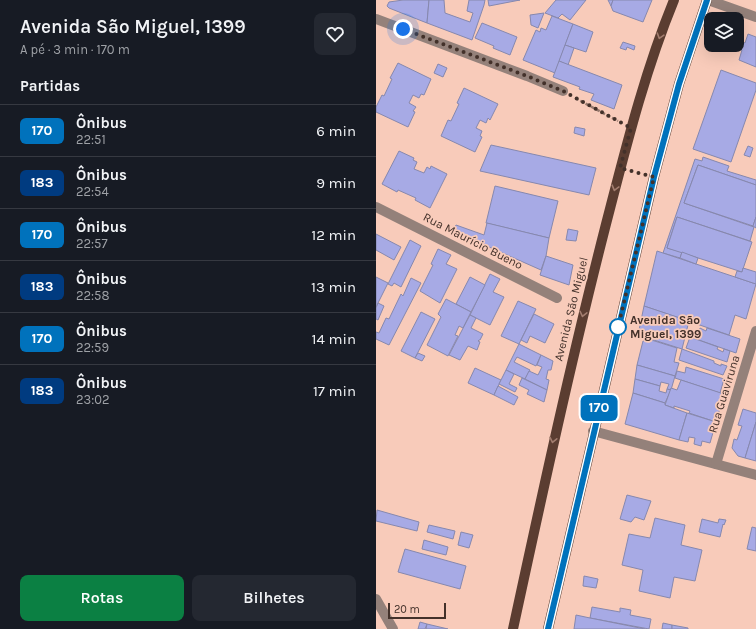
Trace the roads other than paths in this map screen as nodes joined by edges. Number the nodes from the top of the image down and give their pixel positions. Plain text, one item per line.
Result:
1 (674, 0) edge
2 (708, 0) edge
3 (756, 17) edge
4 (376, 19) edge
5 (563, 91) road end
6 (376, 207) edge
7 (557, 298) dead end
8 (756, 331) edge
9 (594, 431) junction
10 (716, 464) junction
11 (756, 475) edge
12 (376, 599) edge
13 (393, 629) edge
14 (512, 629) edge
15 (548, 629) edge

1 -> 14 main road, Avenida São Miguel
2 - 3 street
2 - 9 main road
4 - 5 street
6 - 7 street, Rua Maurício Bueno
8 - 10 street, Rua Guaviruna
9 - 10 street
9 - 15 main road
10 - 11 street
12 - 13 street

